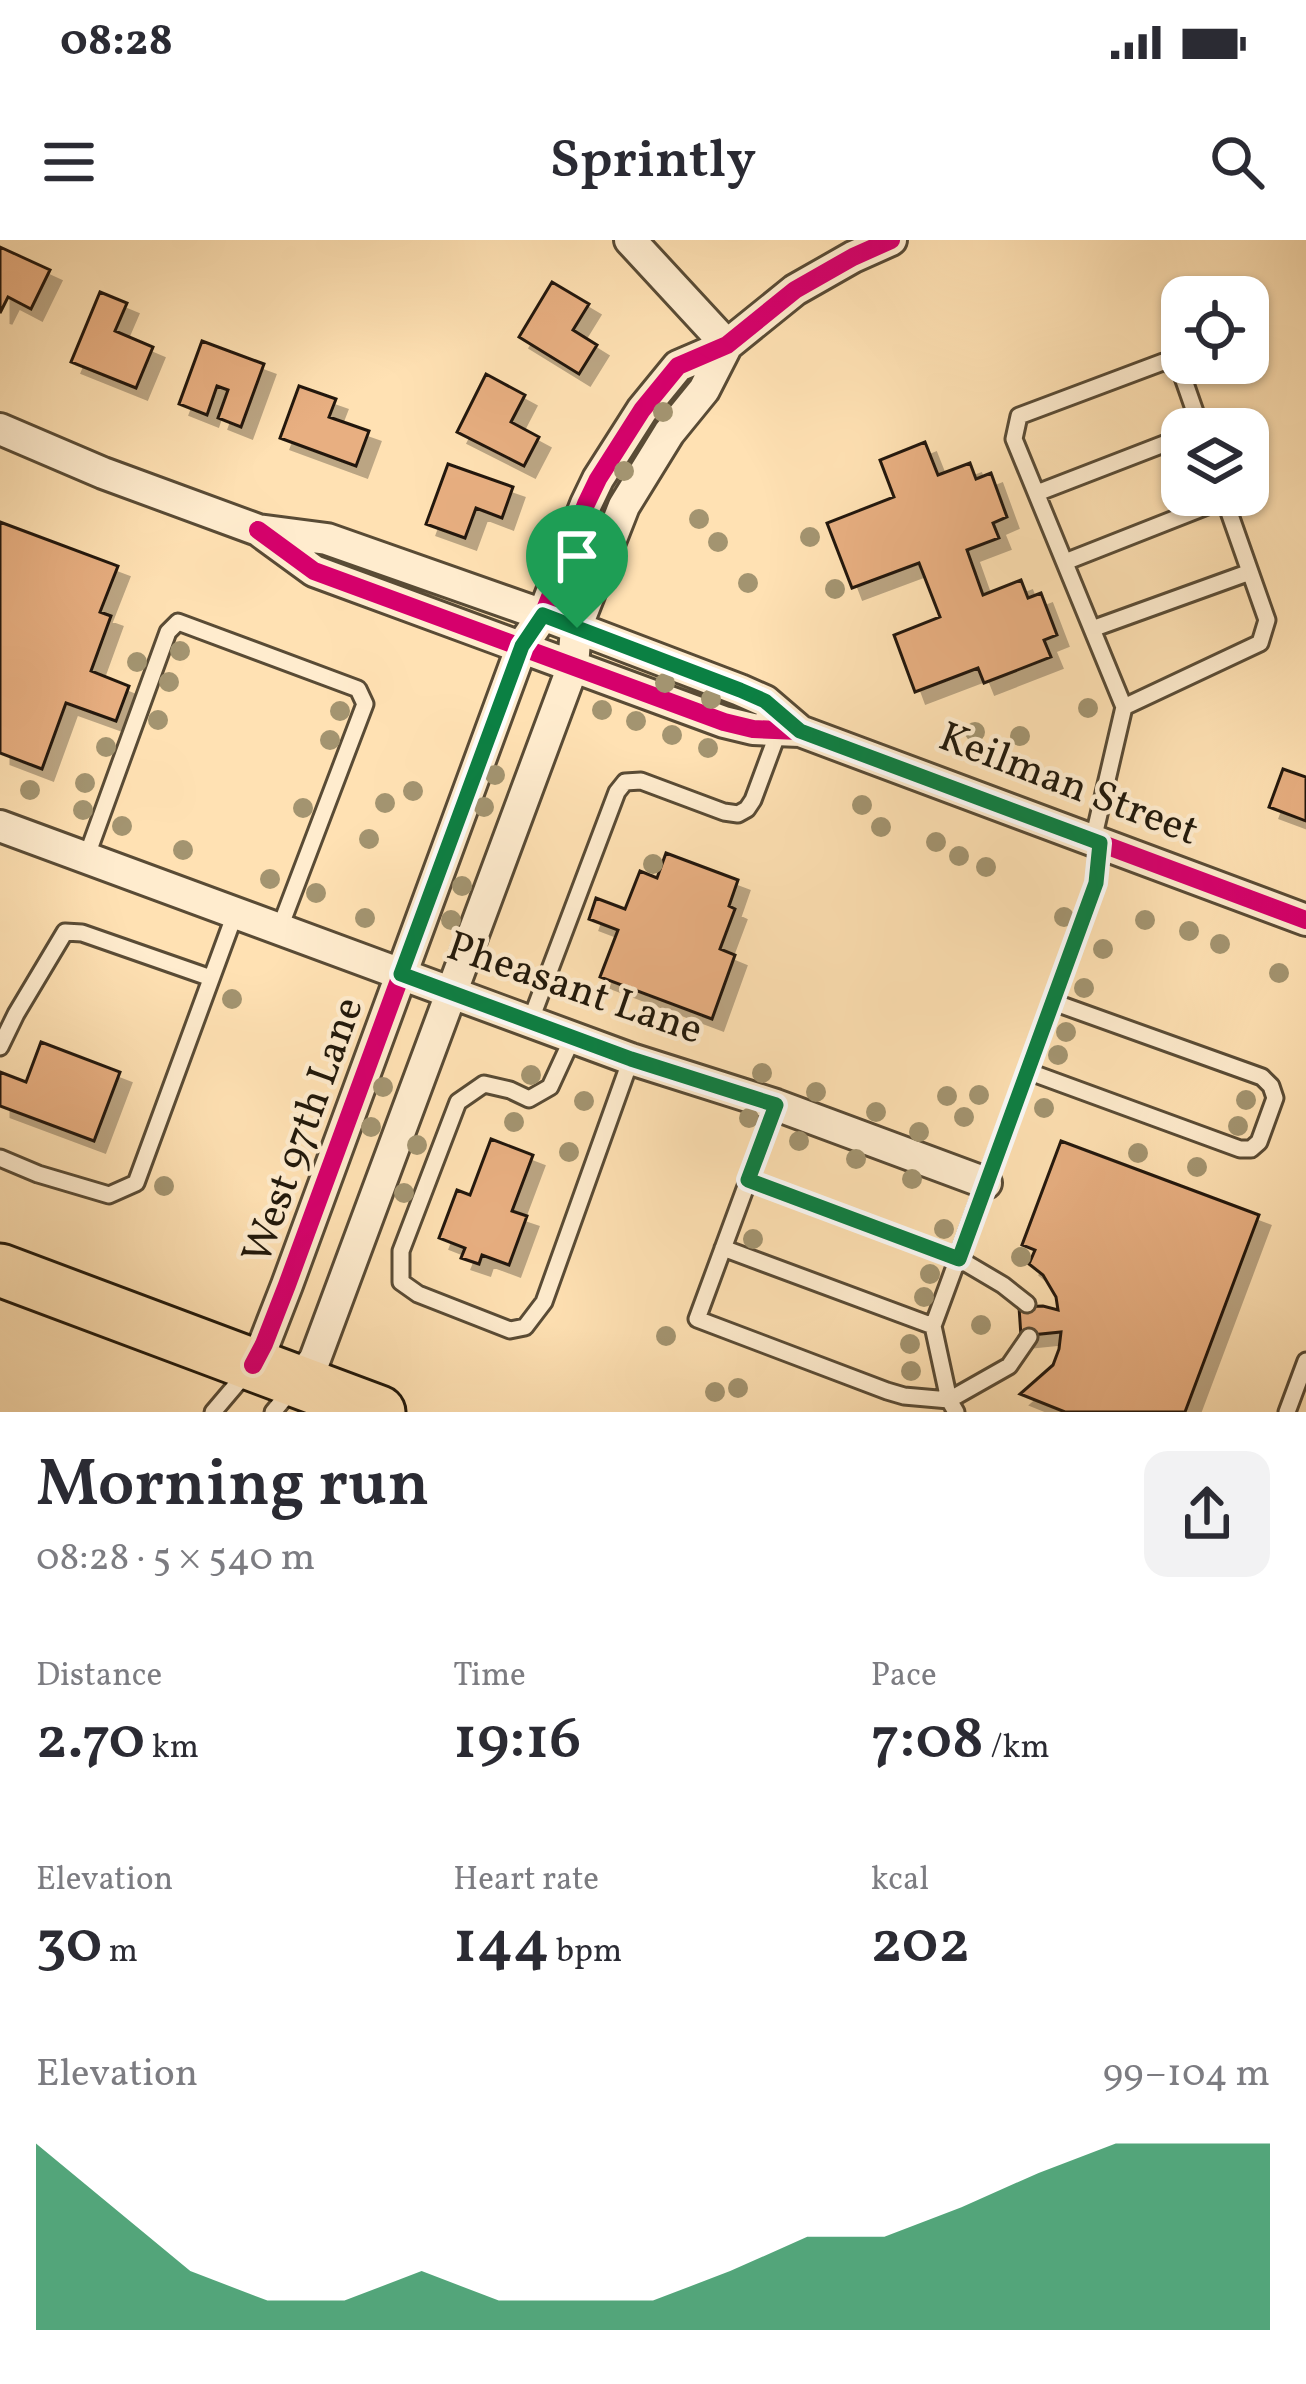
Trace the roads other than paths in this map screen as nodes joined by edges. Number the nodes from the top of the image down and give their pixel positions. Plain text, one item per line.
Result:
1 (630, 240) edge
2 (891, 240) edge
3 (727, 345) junction
4 (1194, 408) edge
5 (0, 429) edge
6 (1161, 445) edge
7 (1036, 493) junction
8 (1178, 516) edge
9 (1231, 516) edge
10 (258, 530) junction
11 (1065, 562) junction
12 (1250, 572) junction
13 (543, 615) junction
14 (577, 628) junction
15 (1092, 629) junction
16 (522, 646) junction
17 (573, 665) junction
18 (1124, 706) junction
19 (790, 730) junction
20 (0, 826) edge
21 (1097, 842) junction
22 (86, 858) junction
23 (235, 914) junction
24 (1306, 920) edge
25 (279, 930) junction
26 (401, 974) junction
27 (211, 978) junction
28 (452, 993) junction
29 (1053, 1002) junction
30 (530, 1022) junction
31 (573, 1037) junction
32 (0, 1047) edge
33 (631, 1059) junction
34 (1027, 1071) junction
35 (776, 1105) junction
36 (0, 1158) edge
37 (748, 1180) junction
38 (986, 1183) junction
39 (723, 1248) junction
40 (959, 1259) junction
41 (0, 1270) edge
42 (1027, 1304) dead end
43 (933, 1326) junction
44 (1029, 1337) dead end
45 (1306, 1361) edge
46 (275, 1387) edge
47 (953, 1406) edge
48 (213, 1412) edge
49 (379, 1412) edge
50 (1289, 1412) edge

1 - 3 street
2 - 3 street, West 97th Lane
3 - 13 street, West 97th Lane
3 - 14 street, West 97th Lane
4 - 7 lane
5 - 10 street
6 - 7 lane
7 - 11 lane
8 - 11 lane
9 - 12 lane
10 - 13 street, Keilman Street
10 - 16 street, Keilman Street
11 - 15 lane
12 - 15 lane
12 - 18 lane
13 - 14 street, Keilman Street
13 - 16 street, West 97th Lane
14 - 17 street, West 97th Lane
14 - 19 street, Keilman Street
15 - 18 lane
16 - 17 street, Keilman Street
16 - 26 street, West 97th Lane
17 - 19 street, Keilman Street
17 - 28 street, West 97th Lane
18 - 21 lane
19 - 21 street, Keilman Street
19 - 30 lane
20 - 22 street, Pheasant Lane
21 - 24 street, Keilman Street
21 - 29 lane
22 - 23 street, Pheasant Lane
22 - 25 lane
23 - 25 street, Pheasant Lane
23 - 27 lane
25 - 26 street, Pheasant Lane
26 - 28 street, Pheasant Lane
26 - 46 street, West 97th Lane
27 - 32 lane
27 - 36 lane
28 - 30 street, Pheasant Lane
28 - 46 street, West 97th Lane
29 - 34 lane
29 - 34 lane
30 - 31 street, Pheasant Lane
31 - 33 street, Pheasant Lane
31 - 33 lane
33 - 35 street, Pheasant Lane
34 - 38 lane
35 - 37 lane
35 - 38 street, Pheasant Lane
37 - 39 lane
37 - 40 lane
38 - 40 lane
39 - 43 lane
39 - 47 lane
40 - 42 lane
40 - 43 lane
41 - 46 highway
43 - 47 lane
44 - 47 lane
45 - 50 lane
46 - 48 lane
46 - 49 highway

